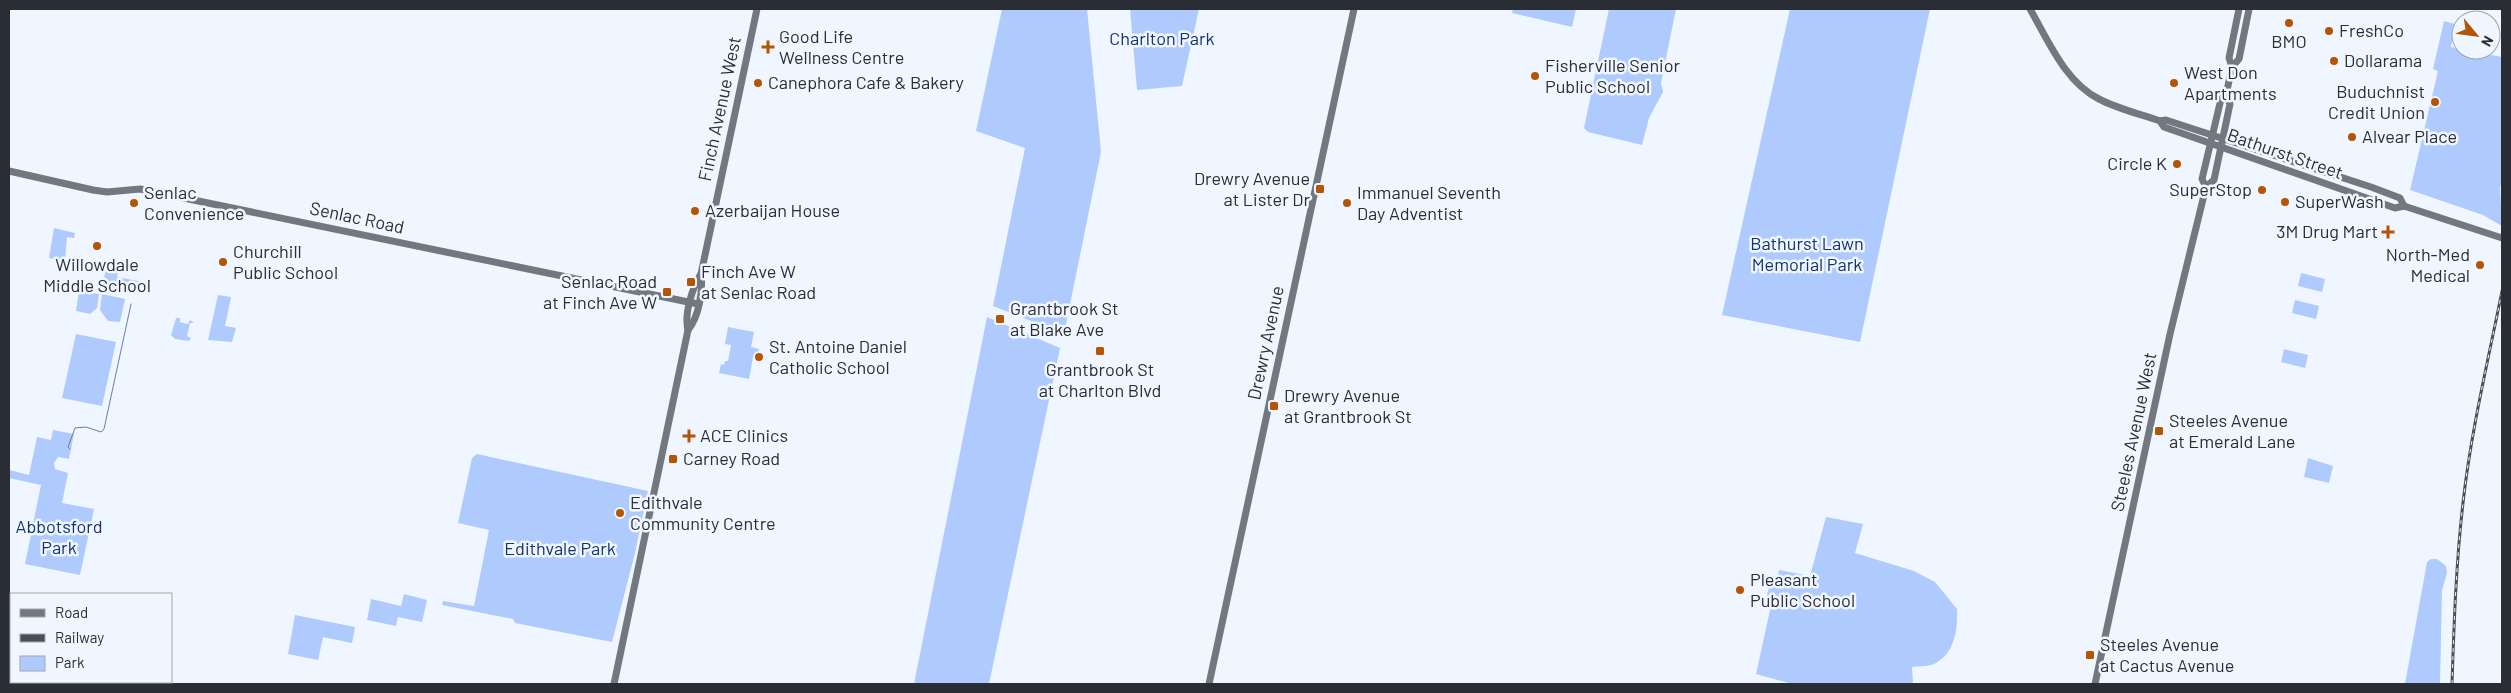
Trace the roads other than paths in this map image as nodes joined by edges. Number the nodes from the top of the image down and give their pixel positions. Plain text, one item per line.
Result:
1 (756, 9) edge
2 (1354, 9) edge
3 (2030, 9) edge
4 (2239, 9) edge
5 (2250, 9) edge
6 (2232, 67) junction
7 (2226, 95) junction
8 (2160, 121) junction
9 (2212, 134) junction
10 (2223, 138) junction
11 (2209, 143) junction
12 (2221, 147) junction
13 (9, 171) edge
14 (2206, 187) junction
15 (2404, 206) junction
16 (2502, 238) edge
17 (694, 303) junction
18 (614, 684) edge
19 (1209, 684) edge
20 (2095, 684) edge

1 - 17 main road, Finch Avenue West
2 - 19 main road, Drewry Avenue
3 - 8 main road, Bathurst Street
4 - 6 main road, Steeles Avenue West
5 - 6 main road, Steeles Avenue West
6 - 7 main road, Steeles Avenue West
7 - 9 main road, Steeles Avenue West
7 - 10 main road, Steeles Avenue West
8 - 9 main road, Bathurst Street
8 - 11 main road, Bathurst Street
9 - 10 main road, Bathurst Street
9 - 11 main road, Steeles Avenue West
10 - 12 main road, Steeles Avenue West
10 - 15 main road, Bathurst Street
11 - 12 main road, Bathurst Street
11 - 14 main road, Steeles Avenue West
12 - 14 main road, Steeles Avenue West
12 - 15 main road, Bathurst Street
13 - 17 main road, Senlac Road
14 - 20 main road, Steeles Avenue West
15 - 16 main road, Bathurst Street
17 - 18 main road, Finch Avenue West

